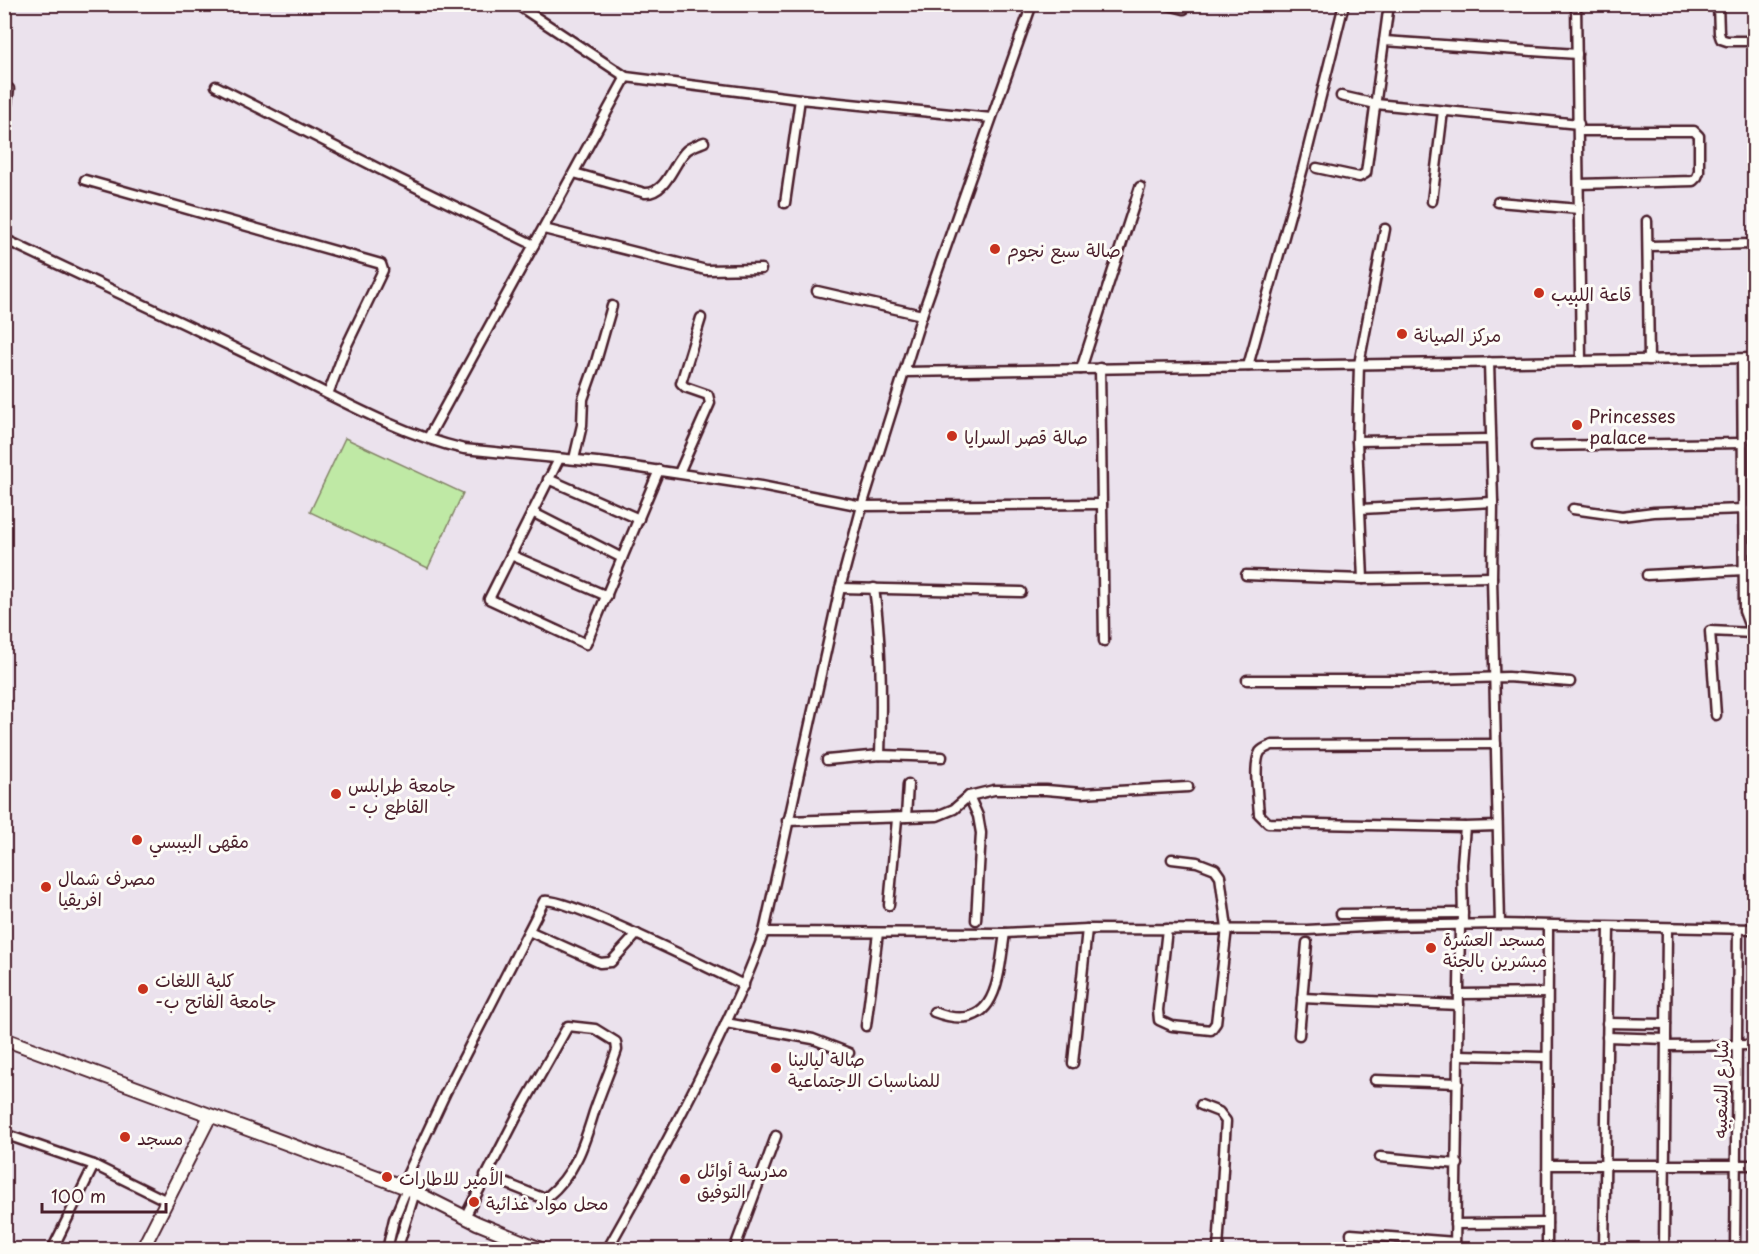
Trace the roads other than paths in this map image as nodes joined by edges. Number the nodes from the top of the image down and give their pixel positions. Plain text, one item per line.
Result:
1 (516, 4) edge
2 (1032, 4) edge
3 (1164, 4) edge
4 (1191, 4) edge
5 (1344, 4) edge
6 (1389, 4) edge
7 (1576, 4) edge
8 (1718, 4) edge
9 (1384, 41) junction
10 (1755, 41) edge
11 (1577, 54) junction
12 (626, 77) junction
13 (216, 87) dead end
14 (9, 89) dead end
15 (1341, 96) dead end
16 (800, 99) junction
17 (1376, 104) junction
18 (1443, 111) junction
19 (991, 118) junction
20 (4, 123) edge
21 (1579, 128) junction
22 (704, 142) dead end
23 (1317, 168) dead end
24 (574, 173) junction
25 (85, 180) dead end
26 (1579, 184) junction
27 (1140, 187) dead end
28 (1432, 201) dead end
29 (1498, 202) dead end
30 (784, 203) dead end
31 (1579, 209) junction
32 (1647, 221) dead end
33 (544, 229) junction
34 (1385, 229) dead end
35 (4, 239) edge
36 (1755, 244) edge
37 (534, 245) junction
38 (1647, 246) junction
39 (761, 269) dead end
40 (817, 291) dead end
41 (612, 306) dead end
42 (922, 315) junction
43 (701, 318) dead end
44 (1742, 358) junction
45 (1755, 358) edge
46 (1649, 360) junction
47 (1581, 361) junction
48 (1489, 362) junction
49 (1359, 364) junction
50 (1248, 366) junction
51 (1100, 368) junction
52 (1081, 369) junction
53 (905, 372) junction
54 (328, 394) junction
55 (428, 438) junction
56 (1491, 439) junction
57 (1357, 441) junction
58 (1743, 443) junction
59 (1536, 446) dead end
60 (559, 459) junction
61 (574, 459) junction
62 (659, 470) junction
63 (679, 473) junction
64 (548, 479) junction
65 (1494, 502) junction
66 (1102, 504) junction
67 (862, 506) junction
68 (1361, 509) junction
69 (1573, 509) dead end
70 (1744, 509) junction
71 (532, 512) junction
72 (639, 519) junction
73 (511, 555) junction
74 (622, 558) junction
75 (1744, 570) junction
76 (1246, 575) dead end
77 (1647, 576) dead end
78 (1492, 577) junction
79 (1363, 579) junction
80 (840, 588) junction
81 (874, 588) junction
82 (1021, 592) dead end
83 (607, 596) junction
84 (1754, 633) edge
85 (1104, 641) dead end
86 (1495, 677) junction
87 (1248, 680) dead end
88 (1570, 682) dead end
89 (1716, 715) dead end
90 (1496, 744) junction
91 (880, 755) junction
92 (942, 757) dead end
93 (827, 760) dead end
94 (908, 784) dead end
95 (1188, 787) dead end
96 (969, 796) junction
97 (902, 818) junction
98 (787, 821) junction
99 (1465, 826) junction
100 (1497, 826) junction
101 (1172, 859) dead end
102 (889, 905) dead end
103 (1462, 913) junction
104 (1341, 914) dead end
105 (976, 920) dead end
106 (1462, 924) junction
107 (1500, 924) junction
108 (1548, 926) junction
109 (1609, 927) junction
110 (1667, 927) junction
111 (1227, 928) junction
112 (1738, 928) junction
113 (1087, 929) junction
114 (1167, 929) junction
115 (1755, 929) edge
116 (529, 931) junction
117 (764, 932) junction
118 (878, 933) junction
119 (1005, 933) junction
120 (637, 934) junction
121 (1307, 943) dead end
122 (744, 985) junction
123 (1547, 993) junction
124 (1460, 994) junction
125 (1302, 998) junction
126 (1459, 1005) junction
127 (934, 1012) dead end
128 (726, 1023) junction
129 (1607, 1023) junction
130 (1666, 1024) junction
131 (866, 1026) dead end
132 (1299, 1035) dead end
133 (1607, 1037) junction
134 (4, 1039) edge
135 (1666, 1043) junction
136 (1737, 1045) junction
137 (1755, 1045) edge
138 (849, 1053) dead end
139 (1459, 1055) junction
140 (1546, 1057) junction
141 (1072, 1063) dead end
142 (1375, 1080) dead end
143 (1458, 1083) junction
144 (1201, 1105) dead end
145 (210, 1116) junction
146 (4, 1134) edge
147 (776, 1136) dead end
148 (1380, 1157) dead end
149 (1458, 1164) junction
150 (1548, 1165) junction
151 (1605, 1165) junction
152 (1665, 1165) junction
153 (1736, 1165) junction
154 (1755, 1165) edge
155 (94, 1166) junction
156 (485, 1175) junction
157 (408, 1189) junction
158 (167, 1201) junction
159 (465, 1217) junction
160 (1547, 1223) junction
161 (1455, 1224) junction
162 (1351, 1234) dead end
163 (1455, 1246) edge
164 (538, 1249) edge
165 (52, 1250) edge
166 (142, 1250) edge
167 (387, 1250) edge
168 (397, 1250) edge
169 (606, 1250) edge
170 (734, 1250) edge
171 (1218, 1250) edge
172 (1547, 1250) edge
173 (1604, 1250) edge
174 (1664, 1250) edge
175 (1735, 1250) edge

1 - 12 street
2 - 19 street
3 - 4 street
5 - 50 street
6 - 9 street
7 - 11 street
8 - 10 street
9 - 11 street
9 - 17 street
11 - 21 street
12 - 16 street
12 - 24 street
13 - 37 street
14 - 20 street
15 - 17 street
16 - 19 street
16 - 30 street
17 - 18 street
17 - 23 street
18 - 21 street
18 - 28 street
19 - 42 street
21 - 26 street
21 - 26 street
22 - 24 street
24 - 33 street
25 - 54 street
26 - 31 street
27 - 52 street
29 - 31 street
31 - 47 street
32 - 38 street
33 - 37 street
33 - 39 street
34 - 49 street
35 - 54 street
36 - 38 street
37 - 55 street
38 - 46 street
40 - 42 street
41 - 61 street
42 - 53 street
43 - 63 street
44 - 45 street
44 - 46 street
44 - 58 street
46 - 47 street
47 - 48 street
48 - 49 street
48 - 56 street
49 - 50 street
49 - 57 street
50 - 51 street
51 - 52 street
51 - 66 street
52 - 53 street
53 - 67 street
54 - 55 street
55 - 60 street
56 - 57 street
56 - 65 street
57 - 68 street
58 - 59 street
58 - 70 street
60 - 61 street
60 - 64 street
61 - 62 street
62 - 63 street
62 - 72 street
63 - 67 street
64 - 71 street
64 - 72 street
65 - 68 street
65 - 78 street
66 - 67 street
66 - 85 street
67 - 80 street
68 - 79 street
69 - 70 street
70 - 75 street
71 - 73 street
71 - 74 street
72 - 74 street
73 - 83 street
73 - 83 street
74 - 83 street
75 - 77 street
75 - 84 street
76 - 79 street
78 - 79 street
78 - 86 street
80 - 81 street
80 - 98 street
81 - 82 street
81 - 91 street
84 - 89 street
86 - 87 street
86 - 88 street
86 - 90 street
90 - 99 street
90 - 100 street
91 - 92 street
91 - 93 street
94 - 97 street
95 - 96 street
96 - 97 street
96 - 105 street
97 - 98 street
97 - 102 street
98 - 117 street
99 - 100 street
99 - 103 street
100 - 107 street
101 - 111 street
103 - 104 street
103 - 106 street
106 - 107 street
106 - 111 street
106 - 124 street
107 - 108 street
108 - 109 street
108 - 123 street
109 - 110 street
109 - 129 street
110 - 112 street
110 - 130 street
111 - 114 street
111 - 114 street
112 - 115 street
112 - 136 street, شارع الشعبيه
113 - 114 street
113 - 119 street
113 - 141 street
116 - 120 street
116 - 120 street
116 - 157 street
117 - 118 street
117 - 122 street
118 - 119 street
118 - 131 street
119 - 127 street
120 - 122 street
121 - 125 street
122 - 128 street
123 - 124 street
123 - 140 street
124 - 126 street
125 - 126 street
125 - 132 street
126 - 139 street
128 - 138 street
128 - 169 street
129 - 130 street
129 - 133 street
130 - 135 street
133 - 135 street
133 - 151 street
134 - 145 street
135 - 136 street
135 - 152 street
136 - 137 street
136 - 153 street, شارع الشعبيه
139 - 140 street
139 - 143 street
140 - 150 street
142 - 143 street
143 - 149 street
144 - 171 street
145 - 157 street
145 - 158 street
146 - 155 street
147 - 170 street
148 - 149 street
149 - 161 street
150 - 151 street
150 - 160 street
151 - 152 street
151 - 173 street
152 - 153 street
152 - 174 street
153 - 154 street
153 - 175 street, شارع الشعبيه
155 - 158 street
155 - 165 street
156 - 156 street
156 - 159 street
157 - 159 street
157 - 167 street
157 - 168 street
158 - 166 street
159 - 164 street
160 - 161 street
160 - 172 street
161 - 163 street
162 - 163 street

